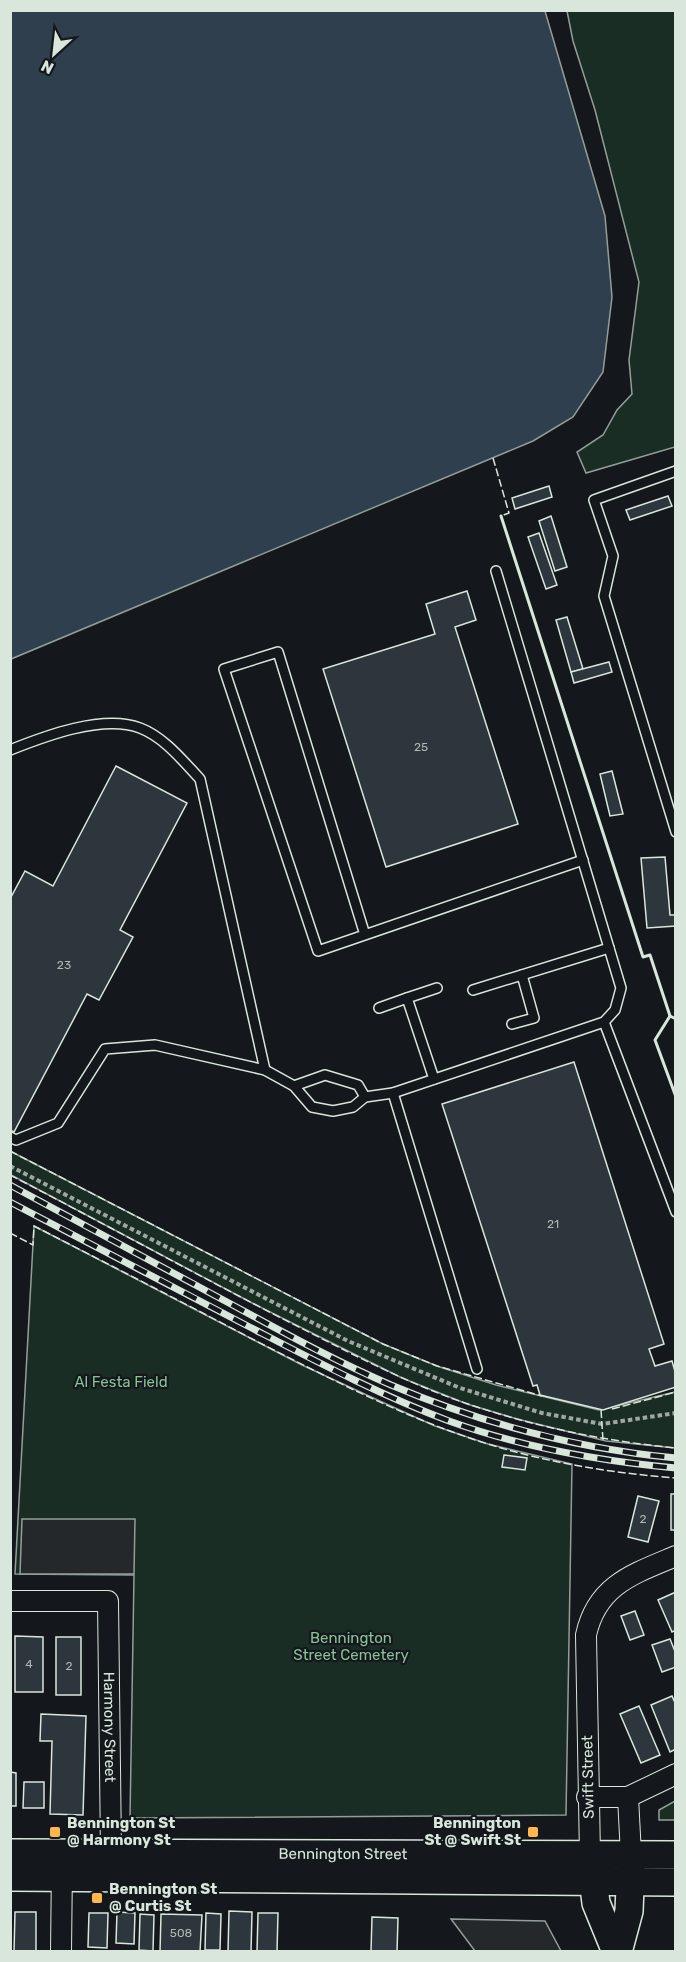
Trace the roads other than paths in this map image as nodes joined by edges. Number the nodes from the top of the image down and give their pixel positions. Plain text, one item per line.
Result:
1 (675, 471) edge
2 (496, 571) dead end
3 (10, 750) edge
4 (675, 832) edge
5 (583, 860) junction
6 (364, 935) junction
7 (609, 948) junction
8 (522, 975) junction
9 (437, 988) dead end
10 (473, 990) dead end
11 (407, 998) junction
12 (379, 1008) dead end
13 (604, 1022) junction
14 (512, 1024) dead end
15 (265, 1070) junction
16 (434, 1079) junction
17 (294, 1086) junction
18 (393, 1093) junction
19 (365, 1097) junction
20 (10, 1137) edge
21 (675, 1212) edge
22 (477, 1369) dead end
23 (675, 1556) edge
24 (10, 1601) edge
25 (675, 1774) edge
26 (587, 1797) junction
27 (628, 1797) junction
28 (111, 1852) junction
29 (10, 1853) edge
30 (675, 1855) edge
31 (62, 1865) junction
32 (591, 1868) junction
33 (631, 1868) junction
34 (10, 1877) edge
35 (675, 1882) edge
36 (61, 1952) edge
37 (617, 1952) edge

1 - 4 lane
2 - 5 lane
3 - 15 lane
5 - 6 lane
5 - 7 lane
6 - 6 lane
7 - 8 lane
7 - 13 lane
8 - 10 lane
8 - 14 lane
9 - 11 lane
11 - 12 lane
11 - 16 lane
13 - 16 lane
13 - 21 lane
15 - 17 lane
15 - 20 lane
16 - 18 lane
17 - 19 lane
17 - 19 lane
18 - 19 lane
18 - 22 lane
23 - 26 street, Swift Street
24 - 28 street, Harmony Street
25 - 27 street
26 - 27 street
26 - 32 street, Swift Street
27 - 33 street, Swift Street
28 - 31 main road, Bennington Street
28 - 32 main road, Bennington Street
29 - 31 main road, Bennington Street
30 - 33 main road, Bennington Street
31 - 32 main road, Bennington Street
31 - 34 main road, Bennington Street
31 - 36 street
32 - 33 main road, Bennington Street
32 - 37 main road, Swift Street
33 - 35 main road, Bennington Street
33 - 37 main road, Swift Street

